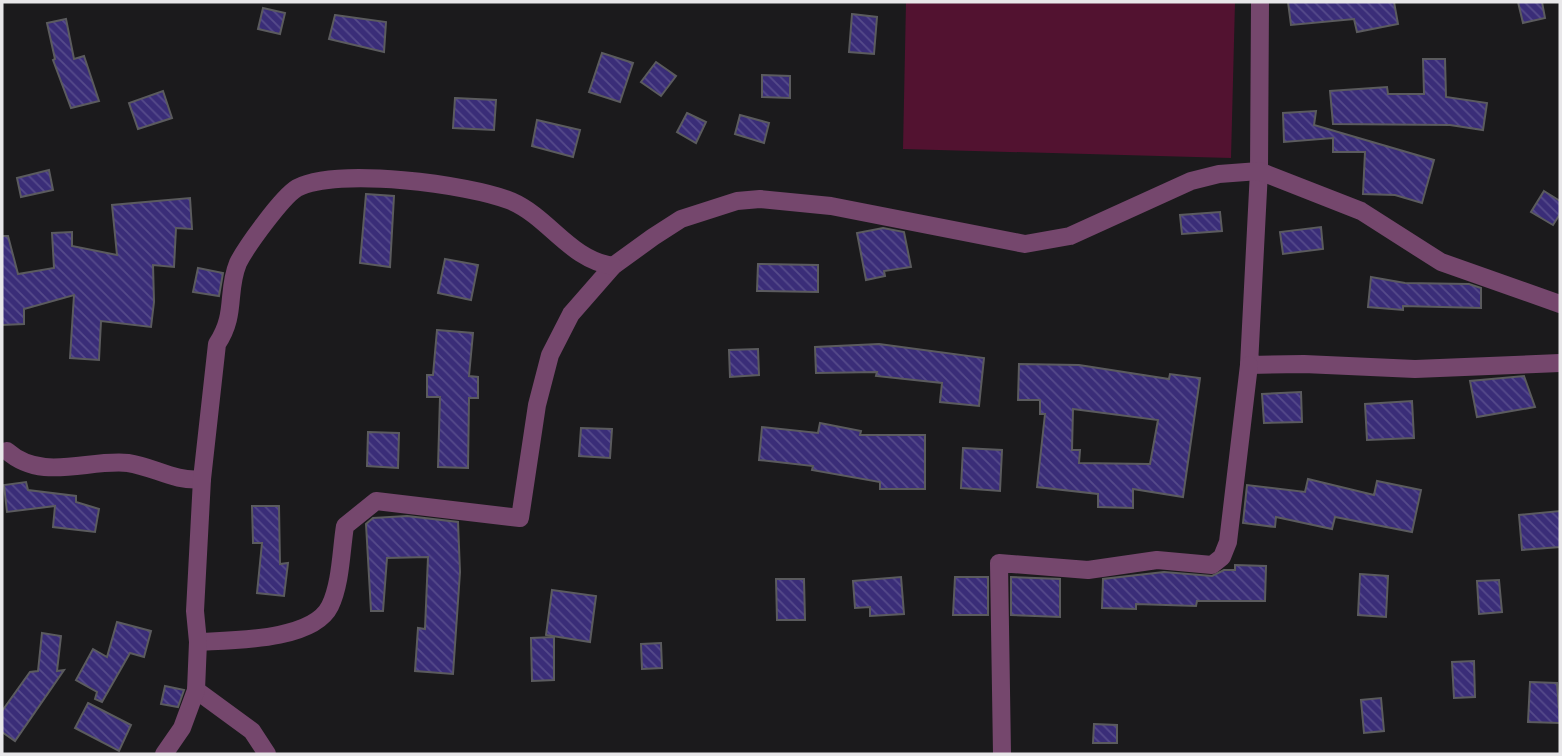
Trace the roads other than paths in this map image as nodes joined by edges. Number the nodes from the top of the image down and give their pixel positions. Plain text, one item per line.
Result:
1 (1260, 2) edge
2 (1259, 171) junction
3 (612, 265) junction
4 (1560, 304) edge
5 (1560, 363) edge
6 (1249, 365) junction
7 (7, 451) dead end
8 (202, 479) junction
9 (198, 642) junction
10 (196, 690) junction
11 (164, 754) edge
12 (267, 754) edge
13 (1002, 754) edge

1 - 2 street
2 - 3 street
2 - 4 street
2 - 6 street
3 - 8 street
3 - 9 street
5 - 6 street
6 - 13 street
7 - 8 street
8 - 9 street
9 - 10 street
10 - 11 street
10 - 12 street

